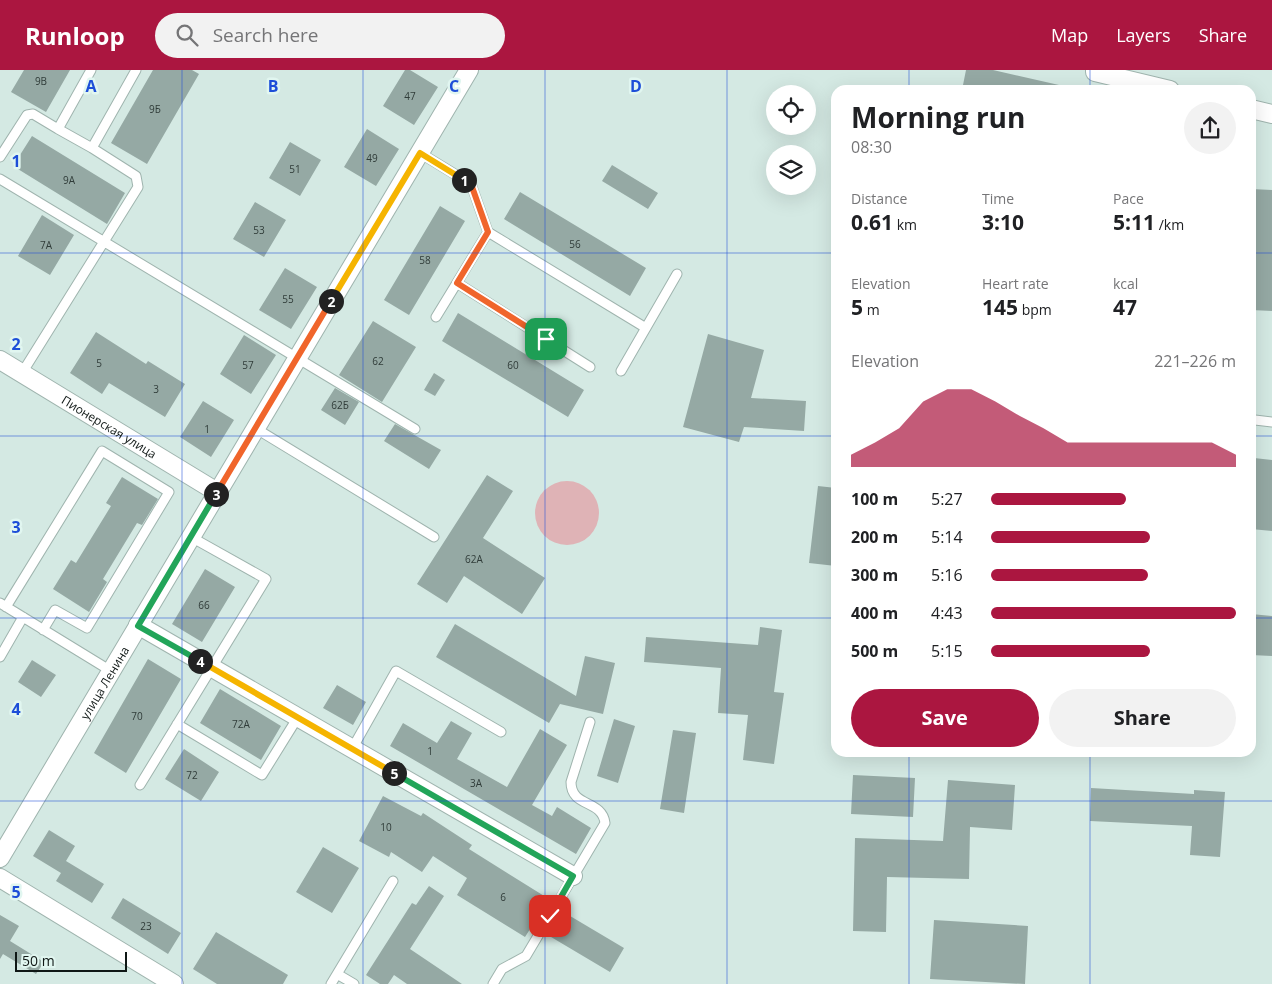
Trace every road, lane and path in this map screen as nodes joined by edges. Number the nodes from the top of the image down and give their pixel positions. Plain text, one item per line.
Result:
1 (91, 70) edge
2 (136, 70) edge
3 (469, 70) edge
4 (1095, 70) edge
5 (1149, 85) edge
6 (1256, 110) edge
7 (1272, 114) edge
8 (58, 129) junction
9 (92, 148) junction
10 (420, 153) junction
11 (0, 157) edge
12 (0, 179) edge
13 (488, 232) junction
14 (104, 242) junction
15 (677, 274) dead end
16 (457, 283) junction
17 (436, 317) dead end
18 (646, 328) junction
19 (297, 359) junction
20 (0, 360) edge
21 (590, 367) dead end
22 (621, 371) dead end
23 (22, 373) junction
24 (1256, 420) edge
25 (1272, 422) edge
26 (255, 428) junction
27 (415, 429) dead end
28 (217, 492) junction
29 (191, 537) junction
30 (434, 537) dead end
31 (3, 605) edge
32 (23, 617) junction
33 (138, 626) junction
34 (43, 630) junction
35 (0, 657) edge
36 (211, 668) junction
37 (111, 671) junction
38 (298, 717) junction
39 (590, 722) dead end
40 (177, 724) junction
41 (501, 732) dead end
42 (352, 748) junction
43 (140, 785) dead end
44 (0, 858) edge
45 (573, 876) junction
46 (0, 878) edge
47 (393, 880) dead end
48 (337, 974) junction
49 (174, 984) edge
50 (331, 984) edge
51 (354, 984) edge
52 (493, 984) edge

1 - 8 lane
2 - 9 lane
3 - 10 street, улица Ленина
4 - 5 street
6 - 7 street
8 - 9 lane
8 - 11 lane
9 - 14 lane
10 - 13 lane
10 - 19 street, улица Ленина
12 - 14 lane
13 - 16 lane
13 - 18 lane
14 - 19 lane
14 - 23 lane
15 - 18 lane
16 - 17 lane
16 - 21 lane
18 - 22 lane
19 - 26 street, улица Ленина
19 - 27 lane
20 - 23 street, Пионерская улица
23 - 28 street, Пионерская улица
24 - 25 lane
26 - 28 street, улица Ленина
26 - 30 lane
28 - 29 street, улица Ленина
29 - 33 street, улица Ленина
29 - 36 lane
31 - 32 lane
31 - 34 lane
32 - 34 lane
32 - 35 lane
33 - 36 street
33 - 37 street, улица Ленина
34 - 37 lane
36 - 38 street
36 - 40 lane
37 - 44 street, улица Ленина
38 - 40 lane
38 - 42 street
39 - 45 lane
40 - 43 lane
41 - 42 lane
42 - 45 street
45 - 52 lane
46 - 49 street
47 - 48 lane
48 - 50 lane
48 - 51 lane

